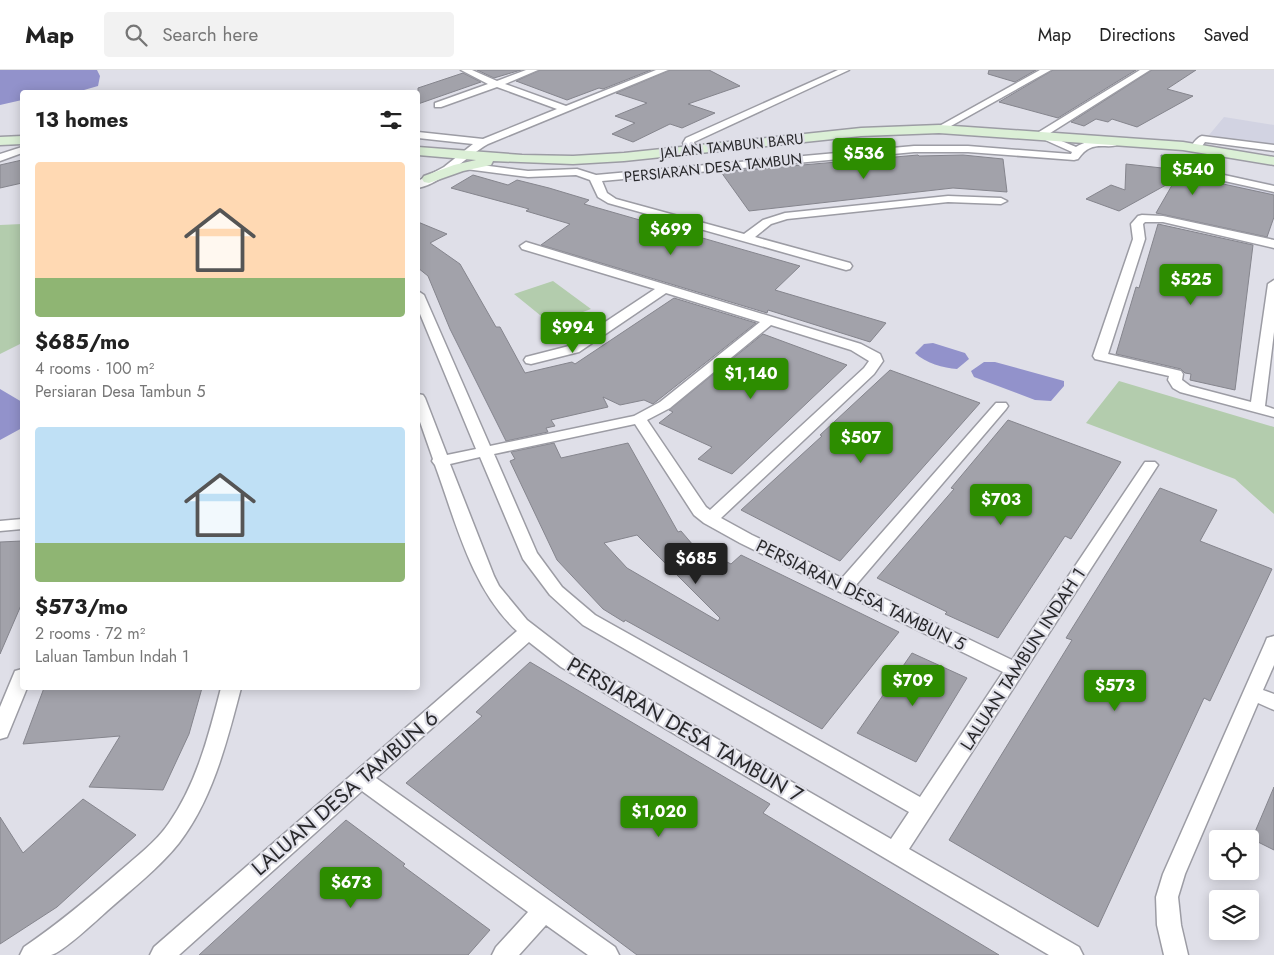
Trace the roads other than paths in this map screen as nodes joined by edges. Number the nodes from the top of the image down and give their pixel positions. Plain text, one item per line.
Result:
1 (464, 70) edge
2 (534, 70) edge
3 (664, 70) edge
4 (845, 70) edge
5 (1047, 70) edge
6 (1146, 70) edge
7 (496, 84) junction
8 (438, 105) dead end
9 (565, 109) junction
10 (939, 129) junction
11 (1039, 135) junction
12 (420, 136) edge
13 (20, 140) edge
14 (0, 141) edge
15 (484, 142) junction
16 (1136, 142) junction
17 (1165, 145) junction
18 (1196, 147) junction
19 (1274, 148) edge
20 (691, 150) junction
21 (20, 151) edge
22 (420, 151) edge
23 (1078, 151) junction
24 (420, 152) edge
25 (0, 158) edge
26 (466, 160) junction
27 (1274, 161) edge
28 (1274, 167) edge
29 (596, 178) junction
30 (1224, 178) dead end
31 (429, 179) edge
32 (1274, 189) edge
33 (1001, 201) dead end
34 (746, 238) junction
35 (1274, 244) edge
36 (526, 246) dead end
37 (846, 266) dead end
38 (1274, 284) edge
39 (665, 288) junction
40 (420, 300) edge
41 (770, 320) junction
42 (531, 360) dead end
43 (420, 404) edge
44 (1001, 406) dead end
45 (1257, 408) junction
46 (1274, 413) edge
47 (640, 419) junction
48 (485, 451) junction
49 (440, 461) junction
50 (1150, 465) dead end
51 (710, 519) junction
52 (20, 524) edge
53 (0, 526) edge
54 (844, 586) junction
55 (528, 632) junction
56 (1274, 643) edge
57 (1016, 670) junction
58 (20, 681) edge
59 (230, 690) edge
60 (1252, 693) junction
61 (1274, 702) edge
62 (0, 731) edge
63 (361, 779) junction
64 (924, 810) junction
65 (895, 852) junction
66 (544, 910) junction
67 (32, 955) edge
68 (162, 955) edge
69 (504, 955) edge
70 (607, 955) edge
71 (1071, 955) edge
72 (1176, 955) edge

1 - 7 street
2 - 7 street
3 - 9 street
4 - 20 street
5 - 10 street
6 - 11 street
7 - 8 street
7 - 9 street
9 - 15 street
10 - 11 main road, JALAN TAMBUN BARU
10 - 20 main road, JALAN TAMBUN BARU
11 - 16 main road, JALAN TAMBUN BARU
11 - 23 street
12 - 15 street
13 - 14 main road
15 - 26 street
16 - 17 main road, JALAN TAMBUN BARU
16 - 23 street, PERSIARAN DESA TAMBUN
17 - 18 main road, JALAN TAMBUN BARU
17 - 28 main road, JALAN TAMBUN BARU
18 - 19 street
18 - 27 main road, JALAN TAMBUN BARU
20 - 26 main road, JALAN TAMBUN BARU
21 - 25 street
22 - 26 main road
23 - 29 street, PERSIARAN DESA TAMBUN
24 - 31 main road
26 - 29 street, PERSIARAN DESA TAMBUN
26 - 31 main road
29 - 34 street
30 - 32 street
33 - 34 street
34 - 37 street
35 - 45 street
36 - 39 street
38 - 45 street
39 - 41 street
39 - 42 street
40 - 48 street
41 - 47 street
41 - 51 street
43 - 49 street, PERSIARAN DESA TAMBUN 7
44 - 54 street
45 - 46 street
47 - 48 street
47 - 51 street, PERSIARAN DESA TAMBUN 5
48 - 49 street
48 - 64 street
49 - 55 street, PERSIARAN DESA TAMBUN 7
50 - 57 street, LALUAN TAMBUN INDAH 1
51 - 54 street, PERSIARAN DESA TAMBUN 5
52 - 53 street
54 - 57 street, PERSIARAN DESA TAMBUN 5
55 - 63 street, LALUAN DESA TAMBUN 6
55 - 65 street, PERSIARAN DESA TAMBUN 7
56 - 60 street
57 - 64 street, LALUAN TAMBUN INDAH 1
58 - 62 street
59 - 67 street
60 - 61 street
60 - 72 street
63 - 66 street
63 - 68 street, LALUAN DESA TAMBUN 6
64 - 65 street, LALUAN TAMBUN INDAH 1
65 - 71 street, PERSIARAN DESA TAMBUN 7
66 - 69 street
66 - 70 street

